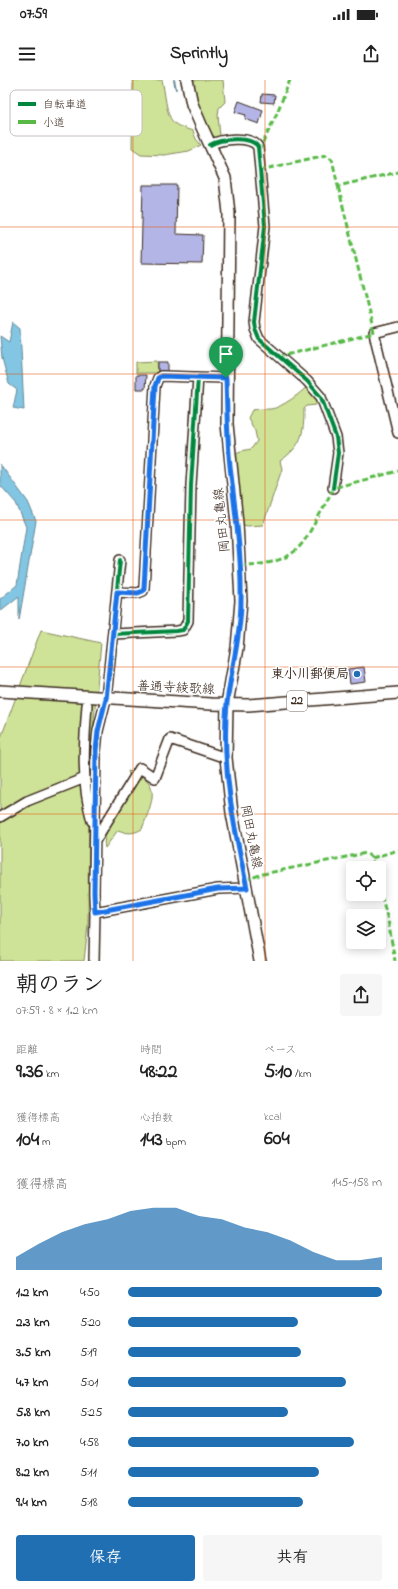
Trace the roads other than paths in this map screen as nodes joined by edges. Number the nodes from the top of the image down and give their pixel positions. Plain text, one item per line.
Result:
1 (187, 80) edge
2 (210, 145) junction
3 (398, 327) edge
4 (198, 378) junction
5 (226, 378) junction
6 (398, 433) edge
7 (333, 488) dead end
8 (120, 560) dead end
9 (117, 592) junction
10 (113, 634) junction
11 (0, 691) edge
12 (398, 693) edge
13 (106, 699) junction
14 (227, 704) junction
15 (87, 705) dead end
16 (107, 722) dead end
17 (226, 758) junction
18 (85, 778) junction
19 (0, 817) edge
20 (95, 831) junction
21 (95, 842) junction
22 (247, 888) junction
23 (95, 912) junction
24 (94, 961) edge
25 (260, 961) edge

1 - 2 main road, 岡田丸亀線
2 - 5 main road, 岡田丸亀線
2 - 7 street
3 - 6 street
4 - 5 street
4 - 9 street
4 - 10 street
5 - 14 main road, 岡田丸亀線
8 - 9 street
9 - 10 street
10 - 13 street
11 - 13 main road, 善通寺綾歌線 / 22
12 - 14 main road, 善通寺綾歌線 / 22
13 - 14 main road, 善通寺綾歌線 / 22
13 - 20 street
14 - 17 main road, 岡田丸亀線
15 - 18 street
16 - 20 street
17 - 21 street
17 - 22 main road, 岡田丸亀線
18 - 19 street
18 - 20 street
20 - 21 street
21 - 23 street
22 - 23 street
22 - 25 main road, 岡田丸亀線
23 - 24 street

